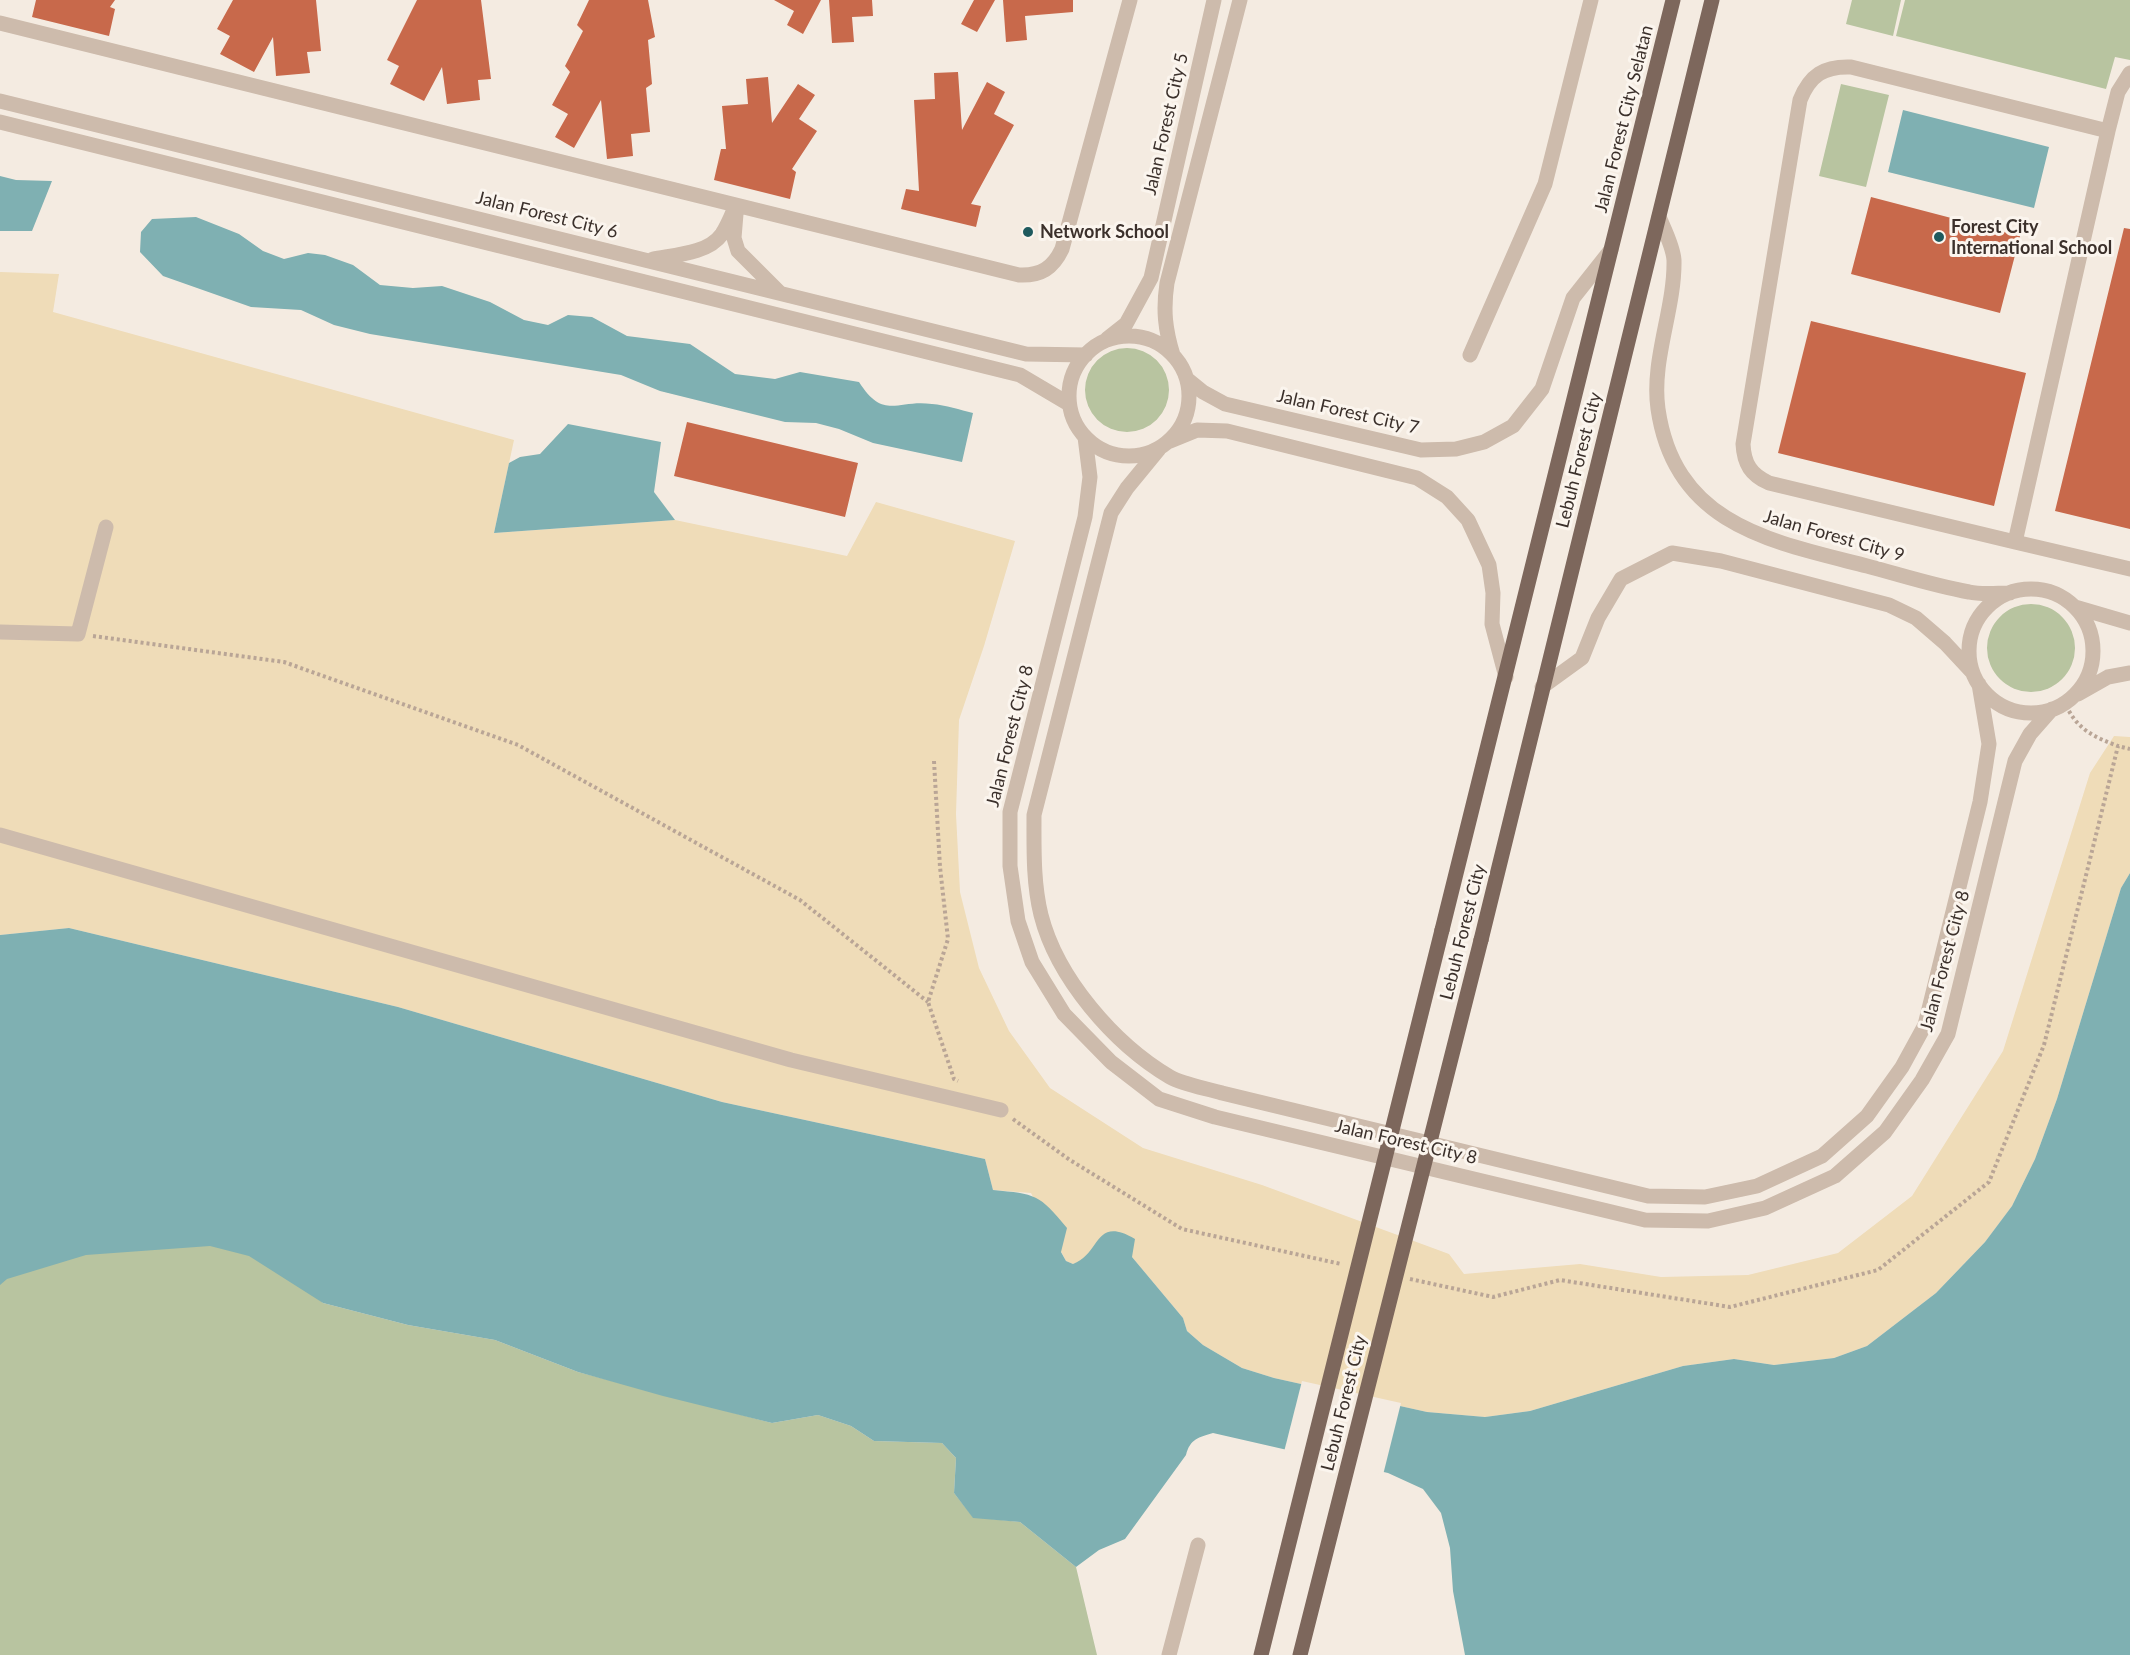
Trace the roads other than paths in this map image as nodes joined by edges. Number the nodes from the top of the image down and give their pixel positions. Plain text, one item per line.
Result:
1 (1130, 0) edge
2 (1214, 0) edge
3 (1240, 0) edge
4 (1591, 0) edge
5 (1673, 0) edge
6 (1712, 0) edge
7 (0, 23) edge
8 (2130, 73) edge
9 (0, 101) edge
10 (0, 122) edge
11 (2108, 130) junction
12 (736, 205) junction
13 (1659, 217) junction
14 (1612, 248) junction
15 (647, 260) junction
16 (779, 293) junction
17 (1100, 344) junction
18 (1086, 355) junction
19 (1470, 355) dead end
20 (1174, 356) junction
21 (1187, 380) junction
22 (1070, 404) junction
23 (1085, 437) junction
24 (1165, 445) junction
25 (106, 527) dead end
26 (2015, 542) junction
27 (2130, 569) edge
28 (2010, 593) junction
29 (2074, 607) junction
30 (2130, 623) edge
31 (0, 632) edge
32 (2130, 674) edge
33 (1506, 677) junction
34 (1975, 678) junction
35 (1542, 687) junction
36 (2064, 702) junction
37 (0, 835) edge
38 (1001, 1110) road end
39 (1198, 1545) dead end
40 (1169, 1655) edge
41 (1261, 1655) edge
42 (1300, 1655) edge

1 - 12 street
2 - 17 street, Jalan Forest City 5
3 - 20 street
4 - 19 street
5 - 14 main road, Jalan Forest City Selatan
6 - 13 main road
7 - 12 street
8 - 11 street
9 - 15 street, Jalan Forest City 6
10 - 22 street
11 - 26 street
11 - 26 street
12 - 15 street
12 - 16 street
13 - 28 street, Jalan Forest City 9
13 - 35 main road, Lebuh Forest City
14 - 21 street, Jalan Forest City 7
14 - 33 main road, Lebuh Forest City
15 - 16 street, Jalan Forest City 6
16 - 18 street, Jalan Forest City 6
17 - 18 street
17 - 20 street
18 - 22 street
20 - 21 street
21 - 24 street
22 - 23 street
23 - 24 street
23 - 36 street, Jalan Forest City 8
24 - 33 street
24 - 34 street, Jalan Forest City 8
25 - 31 street
26 - 27 street
28 - 29 street, Jalan Forest City 9
28 - 34 street, Jalan Forest City 9
29 - 30 street, Jalan Forest City 9
29 - 36 street
32 - 36 street
33 - 41 main road, Lebuh Forest City, bridge
34 - 35 street
34 - 36 street
35 - 42 main road, Lebuh Forest City, bridge
37 - 38 street
39 - 40 street

